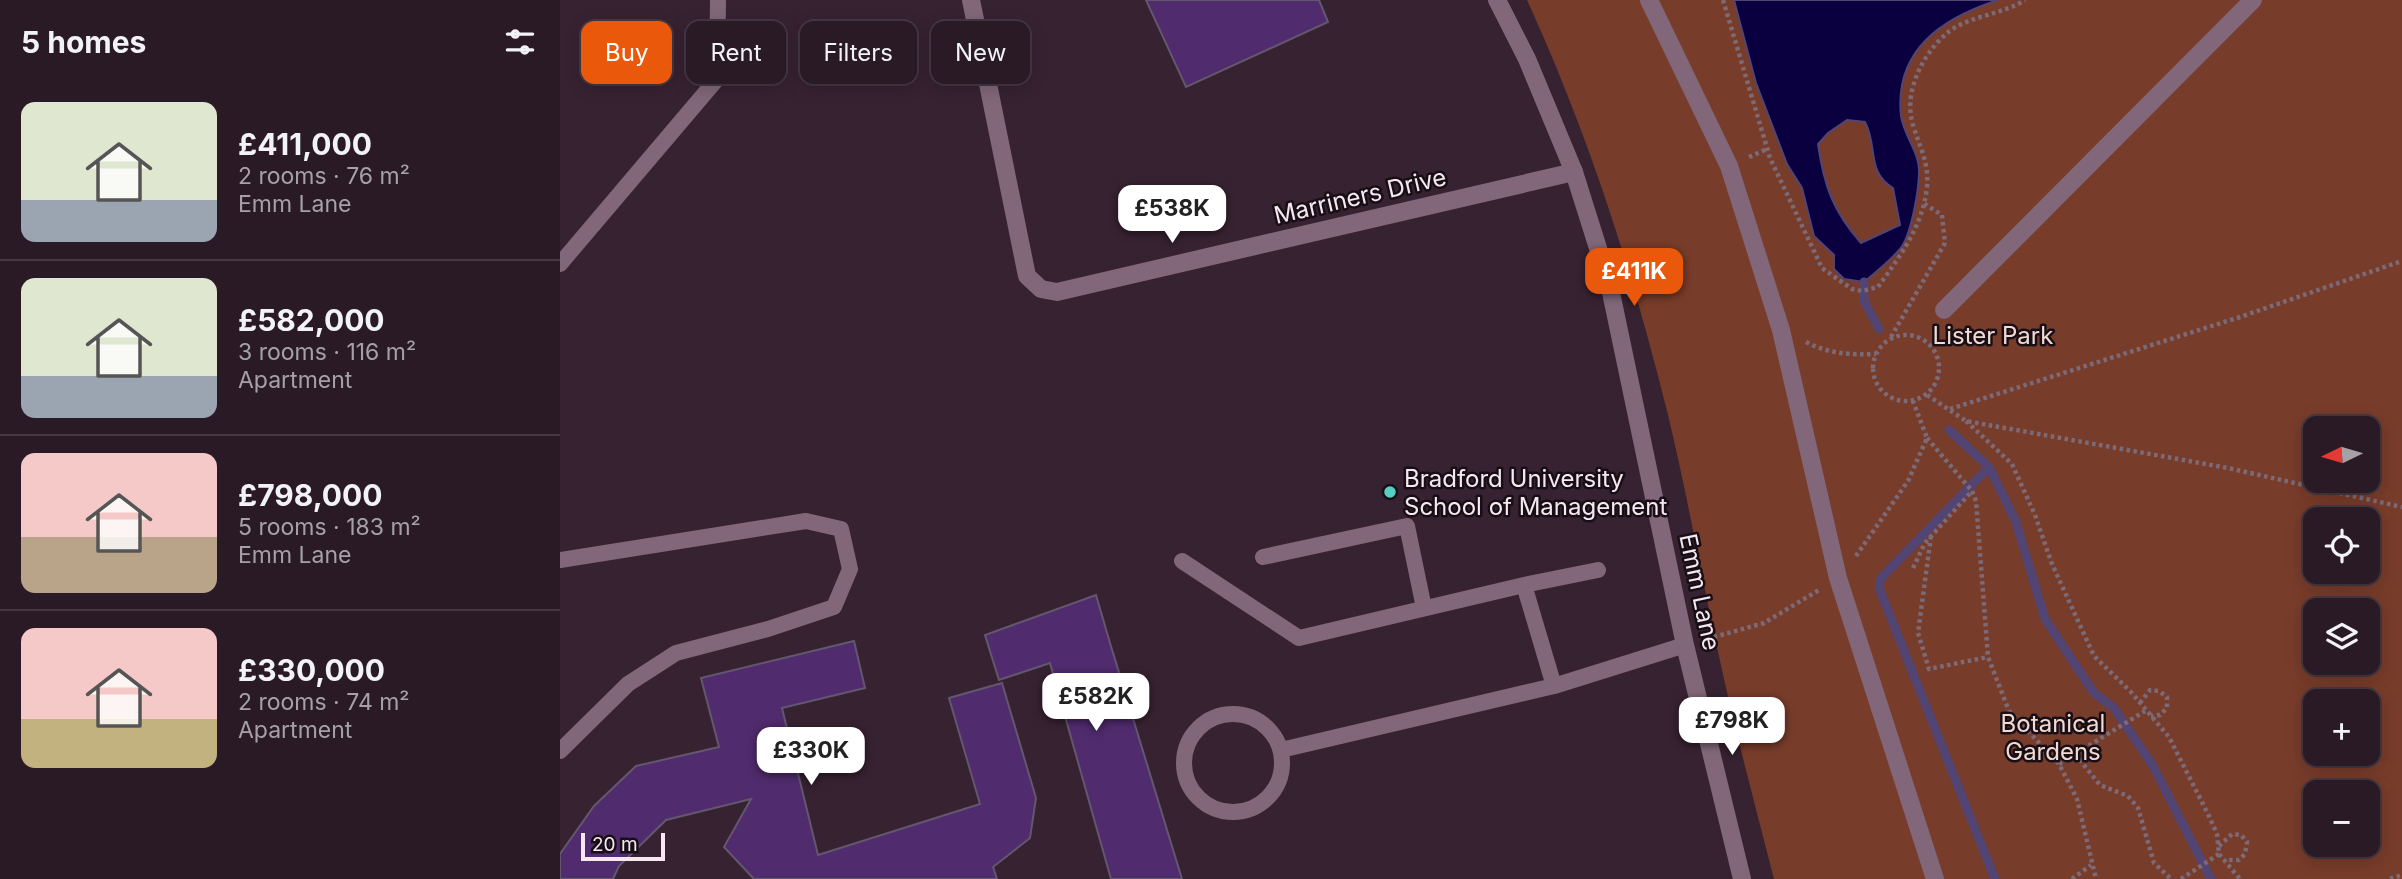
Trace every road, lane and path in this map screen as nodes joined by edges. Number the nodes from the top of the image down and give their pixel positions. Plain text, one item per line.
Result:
1 (718, 0) edge
2 (971, 0) edge
3 (1497, 0) edge
4 (1649, 0) edge
5 (1723, 0) edge
6 (2025, 0) edge
7 (2253, 0) edge
8 (1574, 172) junction
9 (1923, 203) junction
10 (2402, 261) edge
11 (560, 264) edge
12 (1944, 310) dead end
13 (1781, 330) junction
14 (1891, 338) junction
15 (1876, 354) junction
16 (1927, 395) junction
17 (1913, 401) junction
18 (1950, 409) junction
19 (1966, 421) junction
20 (1927, 438) junction
21 (1970, 489) junction
22 (2402, 507) edge
23 (1933, 532) junction
24 (1263, 557) dead end
25 (560, 560) edge
26 (1182, 561) dead end
27 (1913, 568) dead end
28 (1598, 570) dead end
29 (1838, 579) junction
30 (1524, 585) junction
31 (1424, 608) junction
32 (1685, 645) junction
33 (1988, 657) junction
34 (1554, 686) junction
35 (2140, 703) junction
36 (2146, 711) junction
37 (2151, 716) junction
38 (1281, 750) junction
39 (560, 751) edge
40 (2075, 754) junction
41 (2059, 764) junction
42 (2218, 847) junction
43 (2219, 854) junction
44 (2224, 860) junction
45 (2091, 865) junction
46 (2402, 875) edge
47 (1742, 879) edge
48 (1935, 879) edge
49 (2072, 879) edge
50 (2096, 879) edge
51 (2171, 879) edge
52 (2181, 879) edge
53 (2240, 879) edge
54 (2390, 879) edge

1 - 11 lane
2 - 8 street, Marriners Drive
3 - 8 street, Emm Lane
4 - 13 street
5 - 9 path
6 - 9 path
7 - 12 street
8 - 32 street, Emm Lane
9 - 14 path
10 - 18 path
13 - 15 path
13 - 29 street
14 - 15 path
14 - 16 path
15 - 17 path
16 - 17 path
16 - 18 path
17 - 20 path
18 - 19 path
19 - 22 path
19 - 35 path
20 - 21 path
20 - 29 path
21 - 23 path
21 - 33 path
23 - 27 path
23 - 33 path
24 - 31 lane
25 - 39 lane
26 - 31 lane
28 - 30 lane
29 - 32 path
29 - 48 street
30 - 31 lane
30 - 34 lane
32 - 34 lane
32 - 47 street, Emm Lane
33 - 41 path
34 - 38 lane
35 - 36 path
35 - 37 path
36 - 37 path
36 - 40 path
37 - 42 path
38 - 38 lane
40 - 41 path
40 - 51 path
41 - 45 path
42 - 43 path
42 - 44 path
43 - 44 path
43 - 52 path
44 - 53 path
45 - 49 path
45 - 50 path
46 - 54 path

